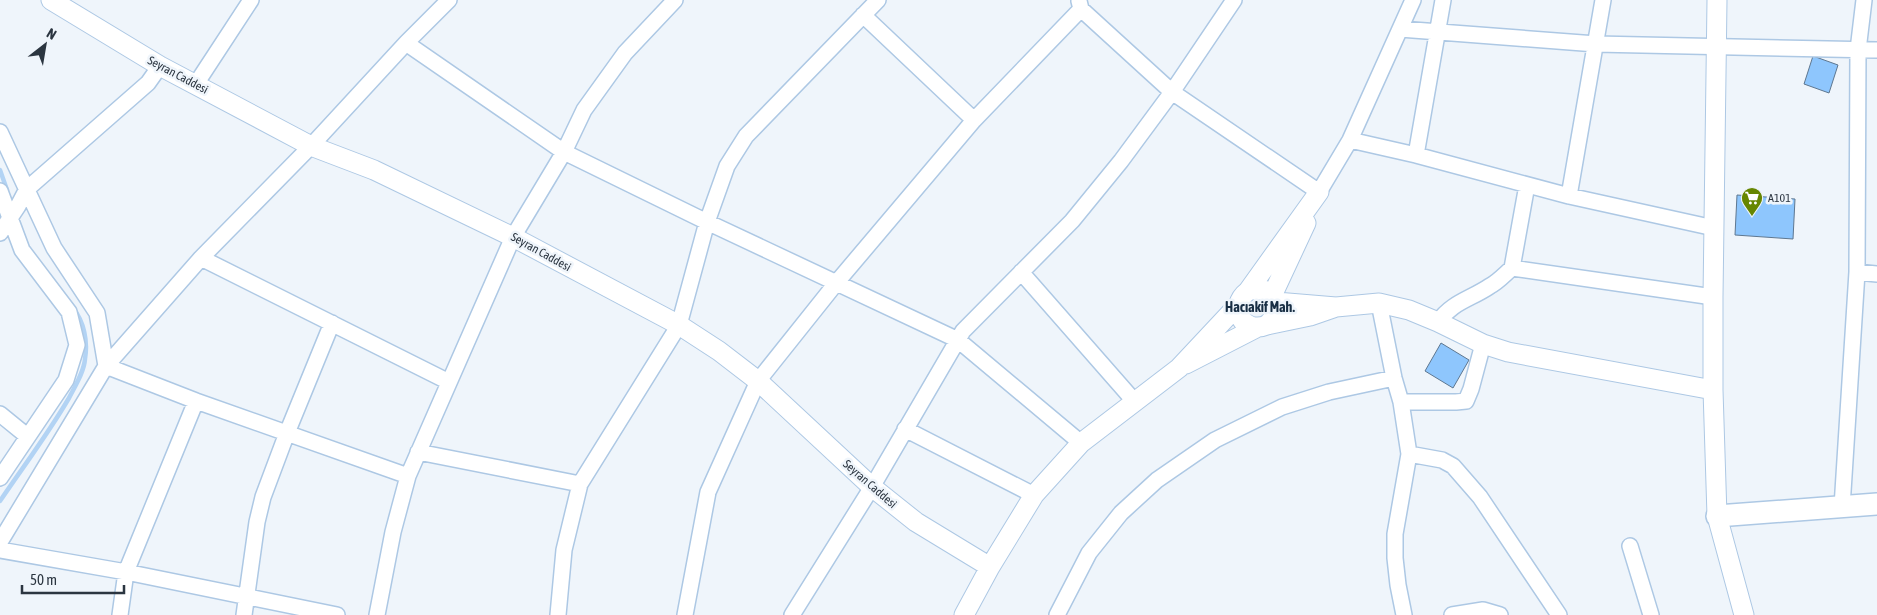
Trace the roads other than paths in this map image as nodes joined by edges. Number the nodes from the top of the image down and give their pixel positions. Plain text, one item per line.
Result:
1 (51, 0) edge
2 (251, 0) edge
3 (449, 0) edge
4 (676, 0) edge
5 (878, 0) edge
6 (1234, 0) edge
7 (1412, 0) edge
8 (1443, 0) edge
9 (1603, 0) edge
10 (1717, 0) edge
11 (1864, 0) edge
12 (1080, 5) edge
13 (863, 15) junction
14 (1400, 29) junction
15 (1437, 32) junction
16 (406, 43) junction
17 (1596, 44) junction
18 (1715, 46) junction
19 (1858, 50) junction
20 (1877, 50) edge
21 (160, 66) junction
22 (196, 84) junction
23 (1172, 92) junction
24 (974, 120) junction
25 (0, 132) edge
26 (1350, 140) junction
27 (311, 146) junction
28 (564, 152) junction
29 (1416, 154) junction
30 (1527, 186) junction
31 (27, 189) junction
32 (0, 191) edge
33 (1319, 192) junction
34 (1569, 196) junction
35 (10, 218) junction
36 (707, 222) junction
37 (1714, 228) junction
38 (0, 232) edge
39 (513, 237) junction
40 (201, 258) junction
41 (1512, 268) junction
42 (1021, 272) junction
43 (1857, 272) junction
44 (1877, 274) edge
45 (837, 282) junction
46 (1713, 297) junction
47 (1243, 298) junction
48 (1274, 298) junction
49 (1379, 303) junction
50 (1336, 307) junction
51 (1438, 322) junction
52 (332, 323) junction
53 (679, 325) junction
54 (1262, 326) junction
55 (958, 340) junction
56 (1483, 344) junction
57 (106, 366) junction
58 (1178, 368) junction
59 (1394, 378) junction
60 (758, 381) junction
61 (449, 382) junction
62 (1713, 390) junction
63 (196, 402) junction
64 (1135, 402) junction
65 (1401, 402) junction
66 (0, 414) edge
67 (905, 430) junction
68 (287, 432) junction
69 (27, 436) junction
70 (1081, 443) junction
71 (418, 452) junction
72 (1409, 454) junction
73 (408, 476) junction
74 (0, 478) edge
75 (580, 484) junction
76 (872, 487) junction
77 (1034, 495) junction
78 (1877, 504) edge
79 (1842, 507) junction
80 (1717, 516) junction
81 (0, 542) edge
82 (1630, 546) dead end
83 (0, 550) edge
84 (990, 567) junction
85 (126, 572) junction
86 (247, 598) junction
87 (120, 615) edge
88 (244, 615) edge
89 (337, 615) edge
90 (377, 615) edge
91 (558, 615) edge
92 (685, 615) edge
93 (792, 615) edge
94 (964, 615) edge
95 (1057, 615) edge
96 (1404, 615) edge
97 (1452, 615) edge
98 (1500, 615) edge
99 (1559, 615) edge
100 (1651, 615) edge
101 (1744, 615) edge

1 - 21 street, Seyran Caddesi
2 - 22 street
3 - 16 street
4 - 28 street
5 - 13 street
6 - 23 street
7 - 14 street
8 - 15 street
9 - 17 street
10 - 18 street
11 - 19 street
12 - 23 street
12 - 24 street
13 - 24 street
13 - 36 street
14 - 15 street
14 - 26 street
15 - 17 street
15 - 29 street
16 - 27 street
16 - 28 street
17 - 18 street
17 - 34 street
18 - 19 street
18 - 37 street
19 - 20 street
19 - 43 street
21 - 22 street, Seyran Caddesi
21 - 31 street
22 - 27 street, Seyran Caddesi
23 - 33 street
23 - 42 street
24 - 45 street
25 - 31 street
26 - 29 street
26 - 33 street
27 - 39 street, Seyran Caddesi
27 - 40 street
28 - 36 street
28 - 39 street
29 - 30 street
30 - 34 street
30 - 41 street
31 - 35 street
31 - 57 street
32 - 35 street
33 - 47 street
33 - 48 street
34 - 37 street
35 - 38 street
35 - 69 street
36 - 45 street
36 - 53 street
37 - 46 street
39 - 53 street, Seyran Caddesi
39 - 61 street
40 - 52 street
40 - 57 street
41 - 46 street
41 - 51 street
42 - 55 street
42 - 64 street
43 - 44 street
43 - 79 street
45 - 55 street
45 - 60 street
46 - 62 street
47 - 48 street
47 - 54 street
47 - 58 street
48 - 50 street
48 - 54 street
49 - 50 street
49 - 51 street
49 - 59 street
50 - 54 street
51 - 56 street
52 - 61 street
52 - 68 street
53 - 60 street, Seyran Caddesi
53 - 75 street
54 - 58 street
55 - 67 street
55 - 70 street
56 - 62 street
56 - 65 street
57 - 63 street
57 - 81 street
58 - 64 street
59 - 65 street
59 - 95 street
60 - 76 street, Seyran Caddesi
60 - 92 street
61 - 71 street
62 - 80 street
63 - 68 street
63 - 85 street
64 - 70 street
65 - 72 street
66 - 69 street
67 - 76 street
67 - 77 street
68 - 73 street
68 - 86 street
69 - 74 street
70 - 77 street
71 - 73 street
71 - 75 street
72 - 96 street
72 - 99 street
73 - 90 street
75 - 91 street
76 - 84 street, Seyran Caddesi
76 - 93 street
77 - 84 street
78 - 79 main road
79 - 80 main road
80 - 101 street
82 - 100 street
83 - 85 street
84 - 94 street
85 - 86 street
85 - 87 street
86 - 88 street
86 - 89 street
97 - 98 street

